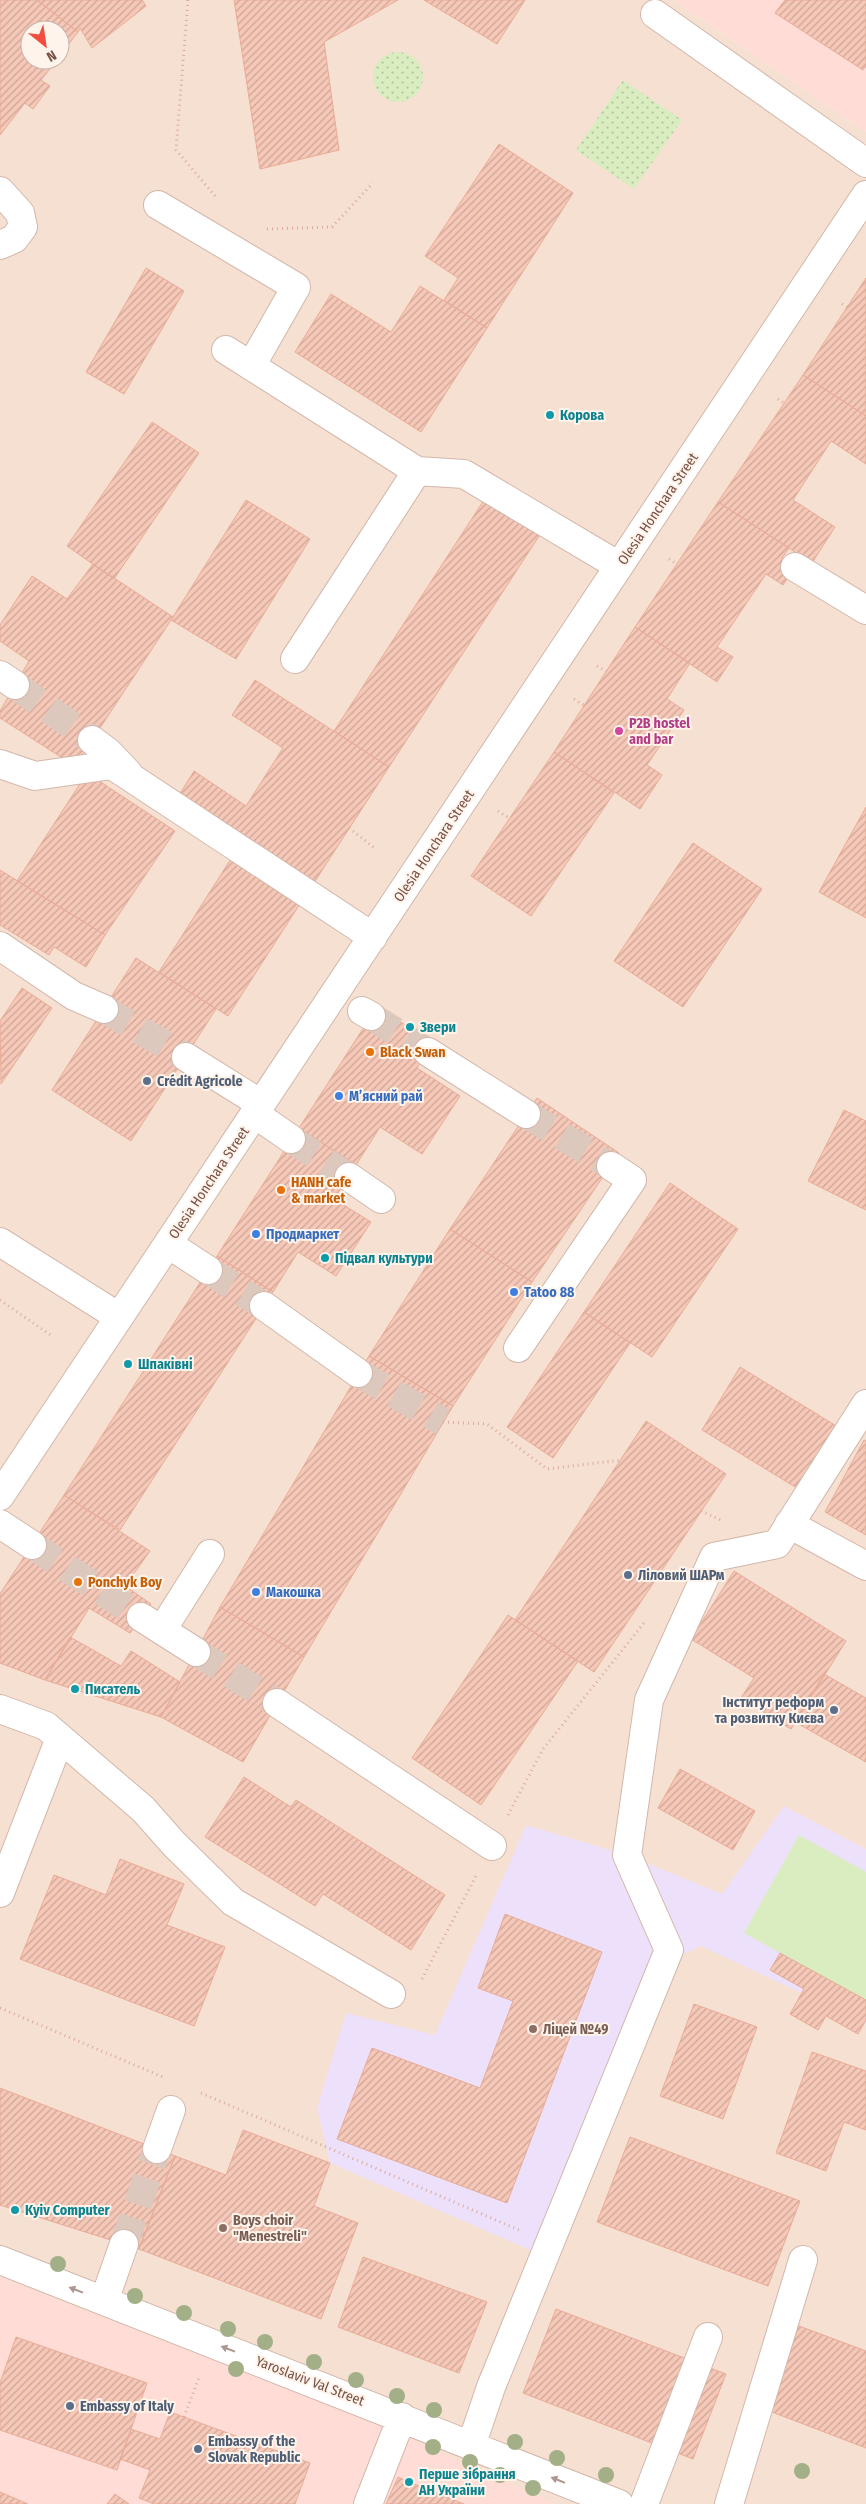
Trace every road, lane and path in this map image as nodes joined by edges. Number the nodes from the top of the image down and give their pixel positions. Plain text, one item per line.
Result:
1 (188, 0) edge
2 (655, 14) dead end
3 (866, 163) edge
4 (373, 183) dead end
5 (0, 191) edge
6 (866, 195) edge
7 (219, 201) dead end
8 (158, 205) dead end
9 (263, 229) dead end
10 (0, 245) edge
11 (842, 304) dead end
12 (847, 307) dead end
13 (226, 350) dead end
14 (251, 366) junction
15 (778, 399) dead end
16 (784, 403) dead end
17 (417, 471) junction
18 (669, 559) dead end
19 (677, 564) dead end
20 (619, 566) junction
21 (795, 567) dead end
22 (866, 610) edge
23 (296, 659) dead end
24 (596, 666) dead end
25 (607, 672) dead end
26 (574, 699) dead end
27 (585, 706) dead end
28 (92, 740) tunnel mouth
29 (0, 764) edge
30 (132, 778) junction
31 (498, 810) dead end
32 (509, 818) dead end
33 (349, 828) dead end
34 (376, 849) dead end
35 (373, 937) junction
36 (0, 946) edge
37 (104, 1009) tunnel mouth
38 (428, 1052) tunnel mouth
39 (186, 1057) tunnel mouth
40 (258, 1109) junction
41 (526, 1114) tunnel mouth
42 (291, 1140) tunnel mouth
43 (611, 1166) tunnel mouth
44 (349, 1177) tunnel mouth
45 (382, 1199) dead end
46 (0, 1242) edge
47 (168, 1244) junction
48 (208, 1270) tunnel mouth
49 (0, 1300) edge
50 (264, 1306) tunnel mouth
51 (119, 1317) junction
52 (52, 1336) dead end
53 (518, 1348) dead end
54 (358, 1374) tunnel mouth
55 (866, 1404) edge
56 (443, 1422) tunnel mouth
57 (621, 1460) dead end
58 (0, 1496) edge
59 (0, 1524) edge
60 (789, 1524) junction
61 (32, 1544) tunnel mouth
62 (210, 1554) dead end
63 (866, 1566) edge
64 (647, 1620) dead end
65 (196, 1652) tunnel mouth
66 (277, 1703) tunnel mouth
67 (0, 1708) edge
68 (60, 1738) junction
69 (492, 1846) junction
70 (0, 1893) edge
71 (391, 1994) joint
72 (0, 2008) edge
73 (164, 2077) dead end
74 (192, 2089) dead end
75 (171, 2110) dead end
76 (157, 2149) tunnel mouth
77 (550, 2243) junction
78 (124, 2244) tunnel mouth
79 (0, 2260) edge
80 (803, 2260) dead end
81 (104, 2301) junction
82 (708, 2337) dead end
83 (201, 2372) dead end
84 (184, 2417) dead end
85 (402, 2417) junction
86 (471, 2446) junction
87 (603, 2501) edge
88 (368, 2504) edge
89 (644, 2504) edge
90 (729, 2504) edge

1 - 7 path
2 - 3 street
4 - 9 path
5 - 10 street
6 - 20 street, Olesia Honchara Street
8 - 14 street
11 - 12 path
13 - 14 street
14 - 17 street
15 - 16 path
17 - 20 street
17 - 23 street
18 - 19 path
20 - 35 street, Olesia Honchara Street
21 - 22 street
24 - 25 path
26 - 27 path
28 - 30 street
29 - 30 street
30 - 35 street
31 - 32 path
33 - 34 path
35 - 40 street, Olesia Honchara Street
36 - 37 street
38 - 41 street
39 - 40 street
40 - 42 street
40 - 47 street, Olesia Honchara Street
43 - 53 street
44 - 45 street
46 - 51 street
47 - 48 street
47 - 51 street, Olesia Honchara Street
49 - 52 path
50 - 54 street
51 - 58 street, Olesia Honchara Street
55 - 60 street
56 - 57 path
59 - 61 street
60 - 63 street
60 - 77 street
62 - 65 street
64 - 69 path
66 - 69 street
67 - 68 street
68 - 70 street
68 - 71 street
69 - 71 path
72 - 73 path
74 - 77 path
75 - 76 street
77 - 86 street
78 - 81 street
81 -> 79 street, Yaroslaviv Val Street
80 - 90 street
85 -> 81 street, Yaroslaviv Val Street
82 - 89 street
83 - 84 path
85 - 86 street, Yaroslaviv Val Street
85 - 88 street
87 -> 86 street, Yaroslaviv Val Street

